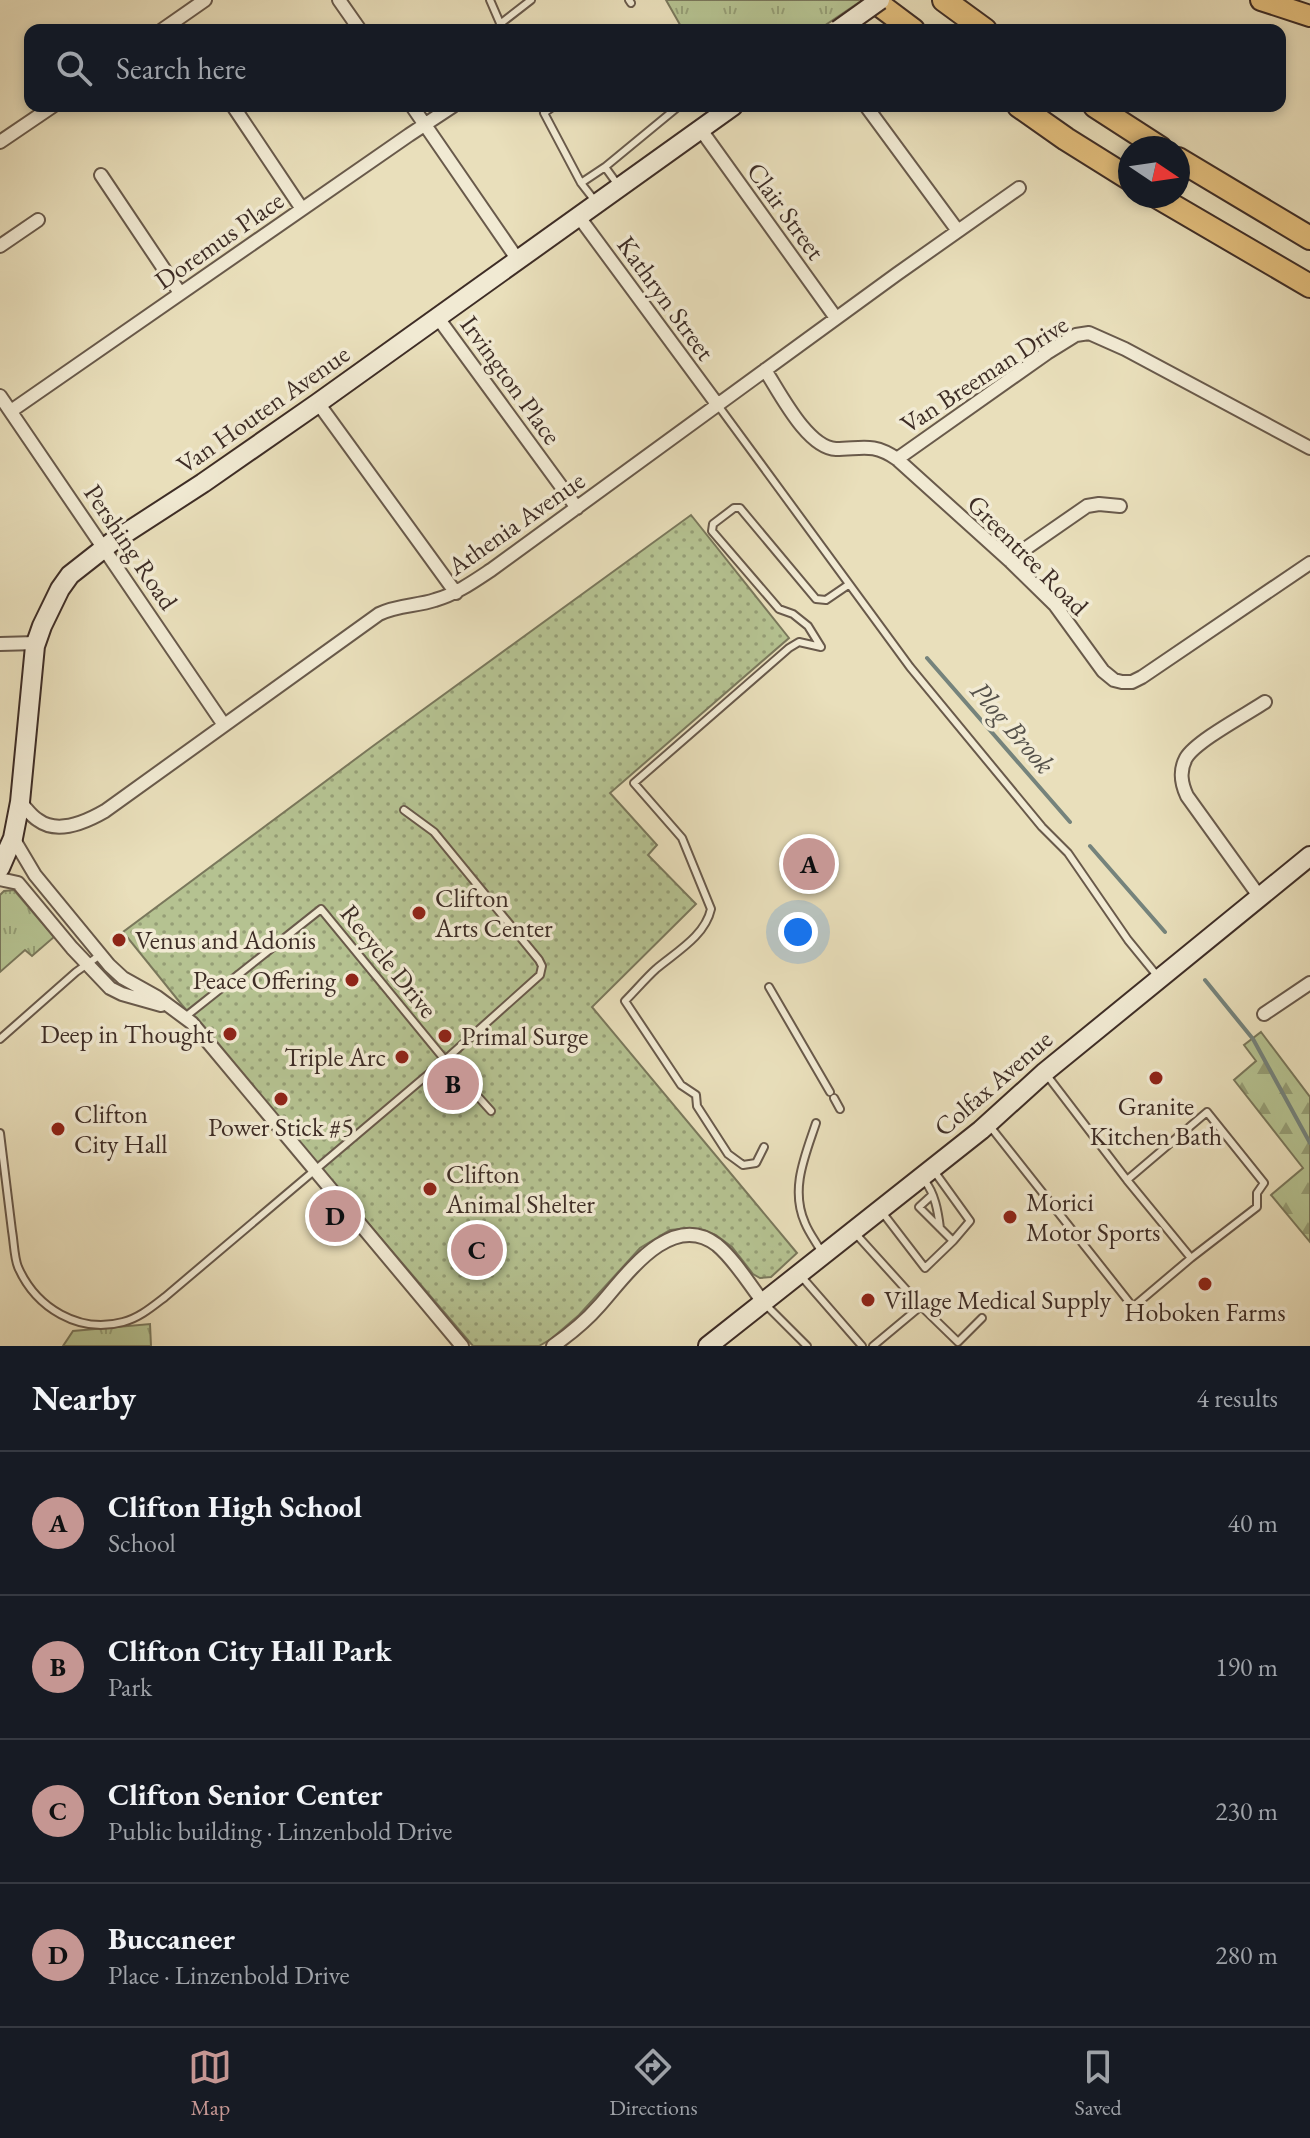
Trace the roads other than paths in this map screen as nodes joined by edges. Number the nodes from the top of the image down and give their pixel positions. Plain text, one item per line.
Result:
1 (205, 0) edge
2 (339, 0) edge
3 (490, 0) edge
4 (531, 0) edge
5 (873, 0) edge
6 (880, 0) edge
7 (944, 0) edge
8 (1261, 0) edge
9 (1298, 8) edge
10 (171, 24) edge
11 (356, 24) edge
12 (501, 24) edge
13 (505, 24) edge
14 (846, 24) edge
15 (905, 24) edge
16 (977, 24) edge
17 (44, 112) edge
18 (237, 112) edge
19 (416, 112) edge
20 (444, 112) edge
21 (672, 112) edge
22 (725, 112) edge
23 (870, 112) edge
24 (1028, 112) edge
25 (1104, 112) edge
26 (544, 113) edge
27 (425, 124) junction
28 (701, 130) junction
29 (1141, 136) edge
30 (0, 142) edge
31 (1190, 166) edge
32 (605, 167) junction
33 (1118, 172) edge
34 (101, 175) dead end
35 (581, 183) junction
36 (620, 188) junction
37 (1019, 188) dead end
38 (597, 204) junction
39 (1177, 208) edge
40 (302, 209) junction
41 (579, 217) junction
42 (38, 220) dead end
43 (958, 231) junction
44 (1310, 238) edge
45 (0, 246) edge
46 (518, 260) junction
47 (1310, 286) edge
48 (180, 293) junction
49 (438, 318) junction
50 (836, 318) junction
51 (765, 370) junction
52 (0, 396) edge
53 (318, 403) junction
54 (717, 404) junction
55 (11, 411) junction
56 (1310, 448) edge
57 (897, 459) junction
58 (1120, 506) dead end
59 (577, 508) junction
60 (105, 547) junction
61 (1009, 560) junction
62 (1310, 563) edge
63 (848, 585) junction
64 (456, 593) junction
65 (36, 643) junction
66 (0, 644) edge
67 (1265, 702) dead end
68 (224, 725) junction
69 (20, 802) junction
70 (404, 810) dead end
71 (13, 838) junction
72 (1310, 856) edge
73 (0, 868) edge
74 (0, 879) edge
75 (1259, 896) junction
76 (100, 955) junction
77 (87, 964) junction
78 (1159, 978) junction
79 (769, 987) dead end
80 (1308, 990) edge
81 (1264, 1014) dead end
82 (182, 1015) junction
83 (0, 1039) edge
84 (445, 1060) junction
85 (1045, 1072) junction
86 (840, 1109) dead end
87 (491, 1111) dead end
88 (816, 1123) dead end
89 (988, 1124) junction
90 (0, 1133) edge
91 (764, 1147) dead end
92 (318, 1168) junction
93 (1127, 1180) junction
94 (932, 1184) junction
95 (880, 1209) junction
96 (940, 1228) junction
97 (853, 1230) junction
98 (953, 1241) junction
99 (822, 1254) junction
100 (1191, 1258) junction
101 (799, 1273) junction
102 (763, 1302) junction
103 (921, 1306) junction
104 (982, 1318) dead end
105 (462, 1346) edge
106 (553, 1346) edge
107 (708, 1346) edge
108 (807, 1346) edge
109 (862, 1346) edge
110 (873, 1346) edge

1 - 10 street
2 - 11 street
3 - 12 lane
4 - 13 lane
5 - 15 highway
6 - 14 main road, bridge
7 - 16 highway
8 - 9 main road
17 - 30 street
18 - 40 street
19 - 27 street
20 - 27 street, Doremus Place
21 - 32 lane
22 - 28 main road, Van Houten Avenue
23 - 43 street
24 - 33 highway
25 - 29 highway
26 - 35 lane
27 - 40 street, Doremus Place
27 - 46 street
28 - 36 main road, Van Houten Avenue
28 - 50 street, Clair Street
31 - 44 highway
32 - 35 lane
32 - 36 lane
34 - 48 street
35 - 38 lane
36 - 38 main road, Van Houten Avenue
37 - 43 street, Athenia Avenue
38 - 41 main road, Van Houten Avenue
39 - 47 highway
40 - 48 street, Doremus Place
41 - 46 main road, Van Houten Avenue
41 - 54 street, Kathryn Street
42 - 45 street
43 - 50 street, Athenia Avenue
46 - 49 main road, Van Houten Avenue
48 - 55 street, Doremus Place
49 - 53 main road, Van Houten Avenue
49 - 59 street, Irvington Place
50 - 51 street, Athenia Avenue
51 - 54 street, Athenia Avenue
51 - 57 street, Greentree Road
52 - 55 street, Pershing Road
53 - 60 main road, Van Houten Avenue
53 - 64 street
54 - 59 street, Athenia Avenue
54 - 63 lane
55 - 60 street, Pershing Road
56 - 57 street, Van Breeman Drive
57 - 61 street, Greentree Road
58 - 61 street
59 - 64 street, Athenia Avenue
60 - 65 main road, Van Houten Avenue
60 - 68 street, Pershing Road
61 - 62 street, Greentree Road
63 - 78 lane
63 - 91 lane
64 - 68 street, Athenia Avenue
65 - 66 street
65 - 69 main road, Van Houten Avenue
67 - 75 street
68 - 69 street, Athenia Avenue
69 - 71 main road, Van Houten Avenue
70 - 84 lane
71 - 73 main road, Van Houten Avenue
71 - 76 street
72 - 75 main road, Colfax Avenue
74 - 77 street
75 - 78 main road, Colfax Avenue
76 - 77 lane
76 - 82 street
77 - 82 street
77 - 83 lane
78 - 85 main road, Colfax Avenue
79 - 86 lane
80 - 81 street
82 - 84 lane, Recycle Drive
82 - 92 street
84 - 87 lane
84 - 92 lane
85 - 89 main road, Colfax Avenue
85 - 93 lane
88 - 99 lane
89 - 94 main road, Colfax Avenue
89 - 100 lane
90 - 92 lane
92 - 105 street
93 - 100 lane
93 - 100 lane
94 - 95 main road, Colfax Avenue
94 - 96 lane
94 - 96 lane
94 - 98 lane
95 - 97 main road, Colfax Avenue
95 - 98 lane
96 - 98 lane
97 - 99 main road, Colfax Avenue
97 - 103 lane
99 - 101 main road, Colfax Avenue
101 - 102 main road, Colfax Avenue
101 - 109 lane
102 - 106 street
102 - 107 main road, Colfax Avenue
102 - 108 lane
103 - 104 lane
103 - 110 lane

